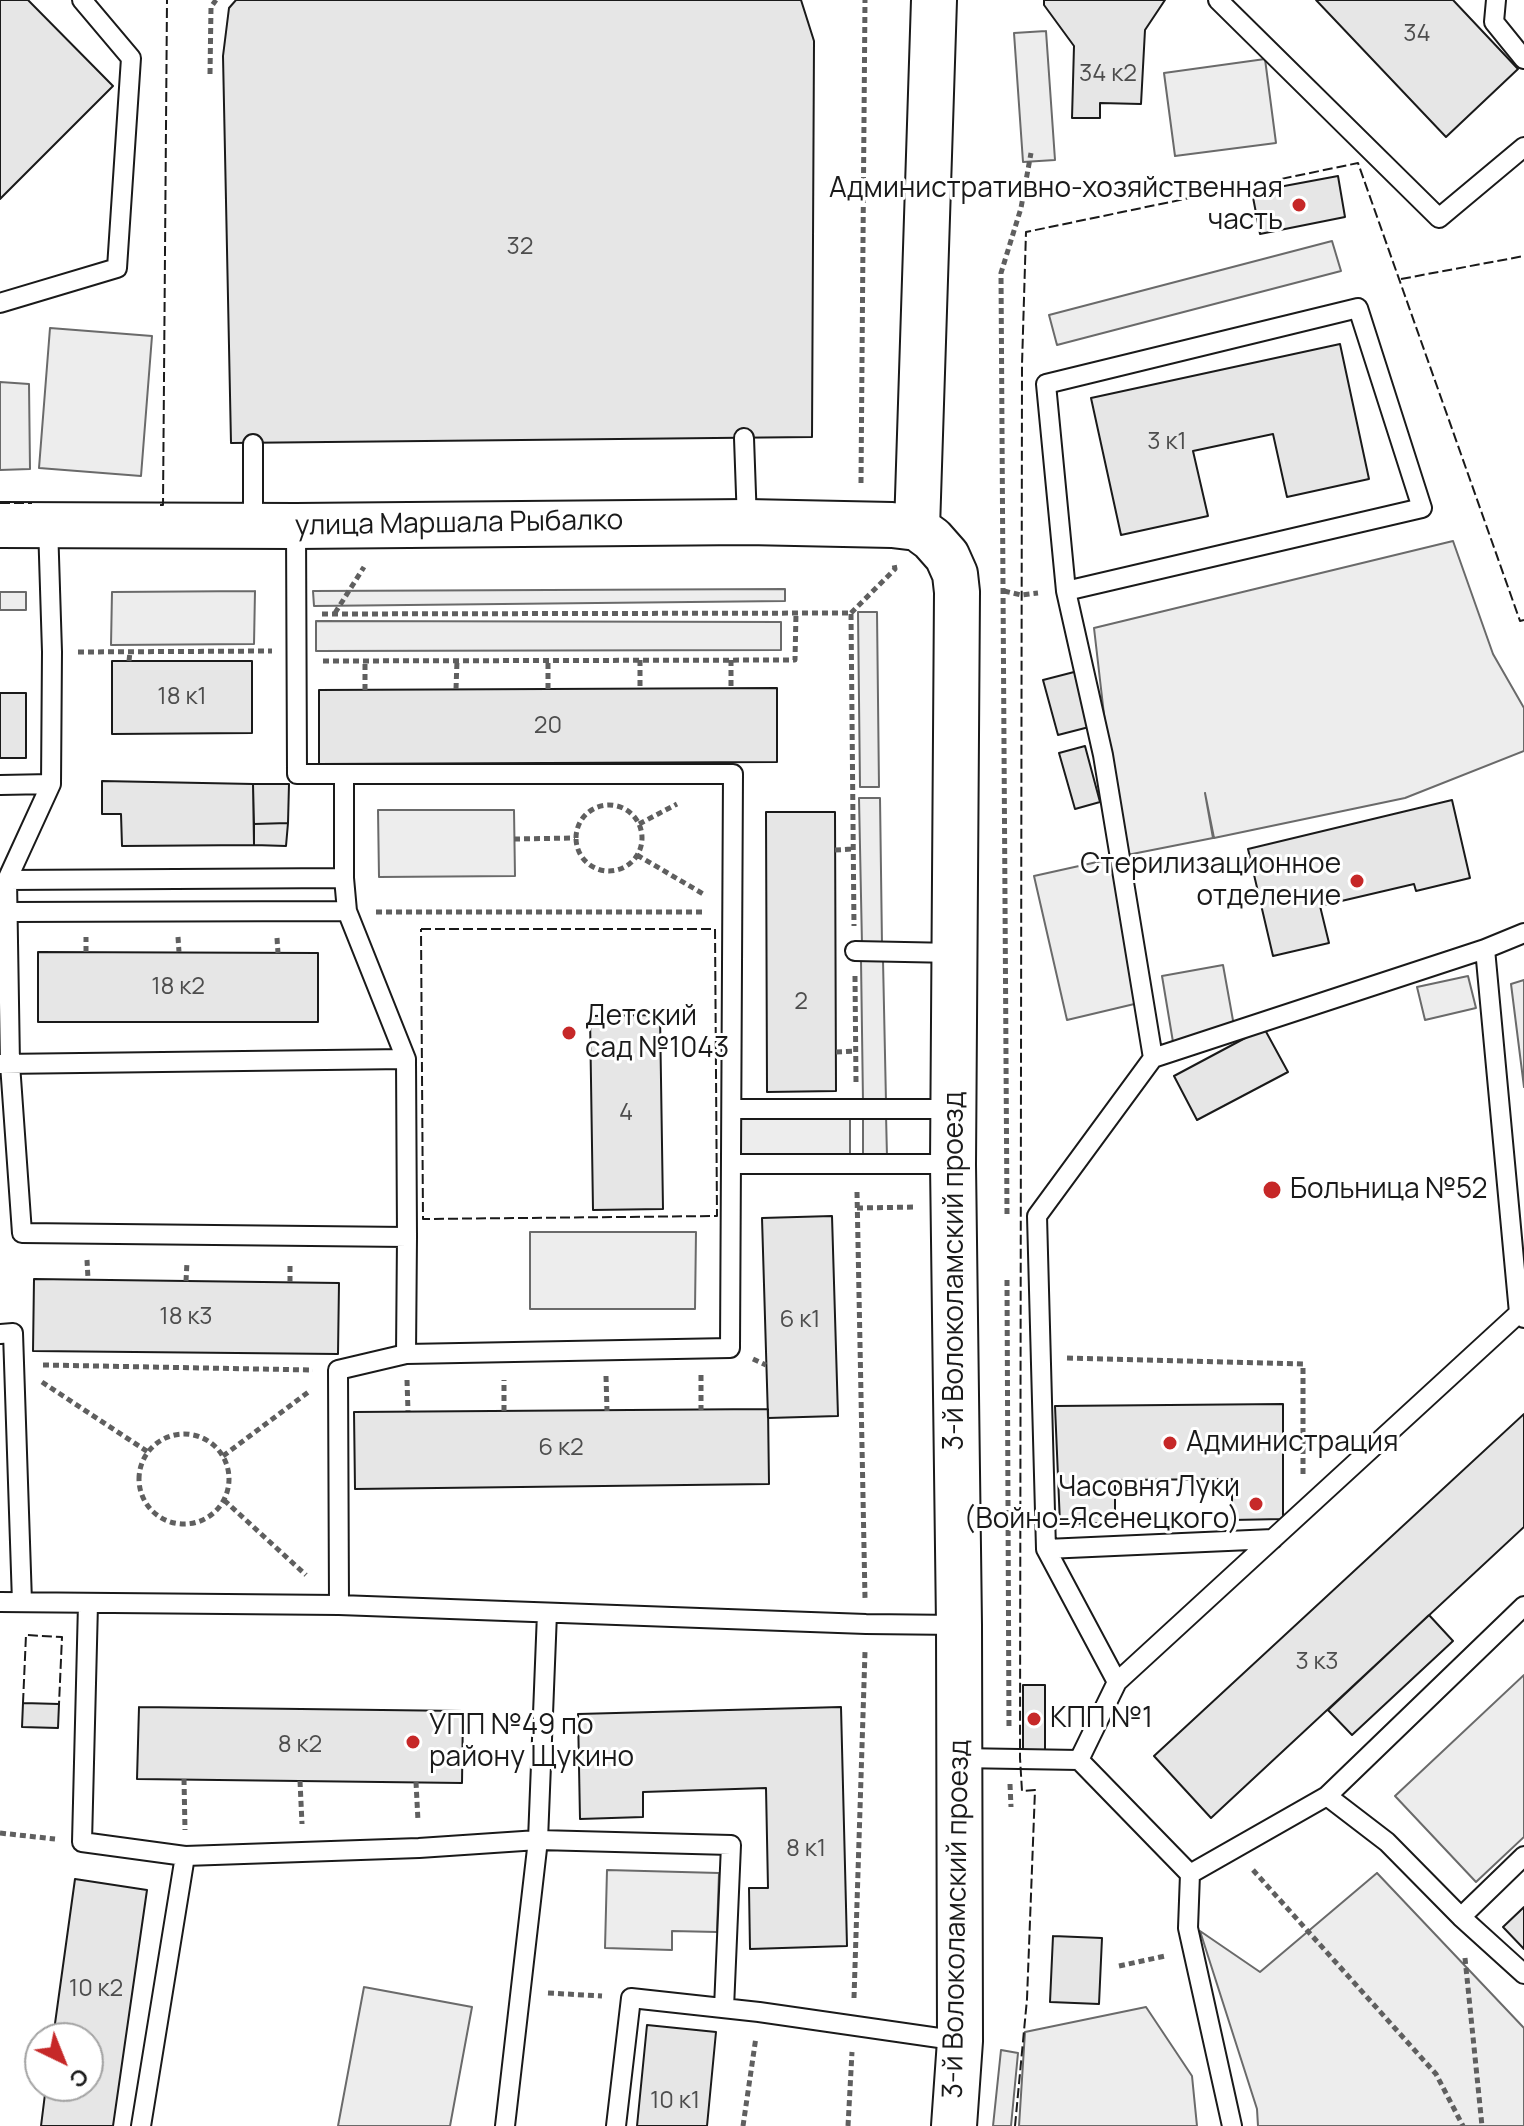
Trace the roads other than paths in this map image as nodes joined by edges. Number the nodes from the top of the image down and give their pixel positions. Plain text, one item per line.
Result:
1 (82, 0) edge
2 (934, 0) edge
3 (1218, 0) edge
4 (1496, 0) edge
5 (1524, 59) edge
6 (1524, 147) edge
7 (0, 303) edge
8 (744, 438) dead end
9 (253, 444) dead end
10 (747, 522) junction
11 (0, 525) edge
12 (48, 525) junction
13 (253, 526) junction
14 (296, 526) junction
15 (905, 542) junction
16 (1066, 591) junction
17 (344, 774) junction
18 (51, 784) junction
19 (0, 785) edge
20 (344, 878) junction
21 (7, 880) junction
22 (347, 911) junction
23 (8, 912) junction
24 (1524, 933) edge
25 (1485, 949) junction
26 (855, 951) dead end
27 (954, 953) junction
28 (1153, 1058) junction
29 (406, 1059) junction
30 (5, 1064) edge
31 (733, 1109) junction
32 (954, 1109) junction
33 (732, 1164) junction
34 (953, 1164) junction
35 (407, 1237) junction
36 (1522, 1315) edge
37 (0, 1334) edge
38 (406, 1354) junction
39 (1273, 1539) junction
40 (1046, 1549) junction
41 (0, 1602) edge
42 (22, 1602) junction
43 (88, 1604) junction
44 (339, 1605) junction
45 (1524, 1606) edge
46 (547, 1613) junction
47 (959, 1625) junction
48 (1117, 1682) junction
49 (959, 1758) junction
50 (1079, 1760) junction
51 (1327, 1796) junction
52 (538, 1840) junction
53 (185, 1856) junction
54 (1524, 1856) edge
55 (1190, 1874) junction
56 (1461, 1917) junction
57 (1524, 1974) edge
58 (724, 2008) junction
59 (960, 2041) junction
60 (141, 2126) edge
61 (505, 2126) edge
62 (616, 2126) edge
63 (954, 2126) edge
64 (1232, 2126) edge

1 - 7 lane
2 - 15 street
3 - 6 lane
4 - 5 lane
8 - 10 lane
9 - 13 lane
10 - 14 street, улица Маршала Рыбалко
10 - 15 street, улица Маршала Рыбалко
11 - 12 street, улица Маршала Рыбалко
12 - 13 street, улица Маршала Рыбалко
12 - 18 lane
13 - 14 street, улица Маршала Рыбалко
14 - 17 lane
15 - 27 street, 3-й Волоколамский проезд
16 - 16 lane
16 - 28 lane
17 - 20 lane
17 - 31 lane
18 - 19 lane
18 - 21 lane
20 - 21 lane
20 - 22 lane
21 - 23 lane
22 - 23 lane
22 - 29 lane
23 - 30 lane
24 - 25 lane
25 - 28 lane
25 - 36 lane
26 - 27 lane
27 - 32 street, 3-й Волоколамский проезд
28 - 40 lane
29 - 30 lane
29 - 35 lane
30 - 35 lane
31 - 32 lane
31 - 33 lane
32 - 34 street, 3-й Волоколамский проезд
33 - 34 lane
33 - 38 lane
34 - 47 street, 3-й Волоколамский проезд
35 - 38 lane
36 - 39 lane
37 - 42 lane
38 - 44 lane
39 - 40 lane
39 - 48 lane
40 - 48 lane
41 - 42 lane
42 - 43 lane
43 - 44 lane
43 - 53 lane
44 - 46 lane
45 - 51 lane
46 - 47 lane
46 - 52 lane
47 - 49 street, 3-й Волоколамский проезд
48 - 50 lane
49 - 50 lane
49 - 59 street, 3-й Волоколамский проезд
50 - 55 lane
51 - 55 lane
51 - 56 lane
52 - 53 lane
52 - 58 lane
52 - 61 lane
53 - 60 lane
54 - 56 lane
55 - 64 lane
56 - 57 lane
58 - 59 lane
58 - 62 lane
59 - 63 street, 3-й Волоколамский проезд

